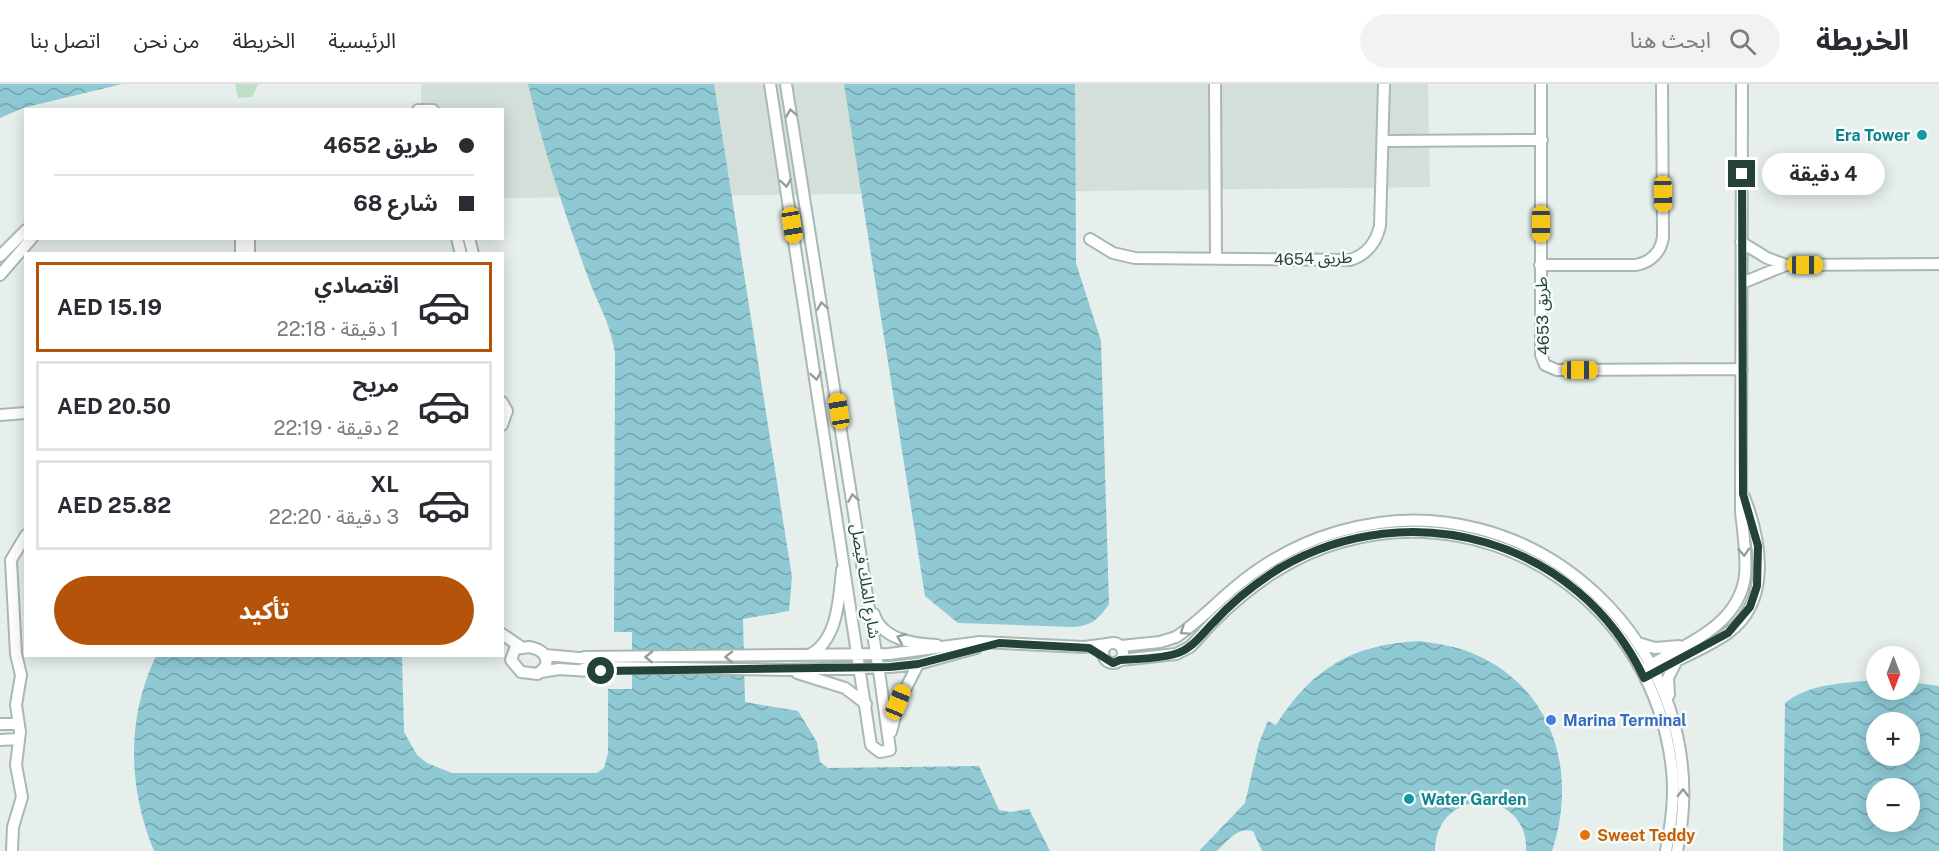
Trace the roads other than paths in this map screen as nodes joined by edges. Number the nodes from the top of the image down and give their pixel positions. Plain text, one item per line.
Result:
1 (770, 84) edge
2 (786, 84) edge
3 (1215, 84) edge
4 (1384, 84) edge
5 (1541, 84) edge
6 (1662, 84) edge
7 (1742, 84) edge
8 (1542, 140) junction
9 (1384, 141) junction
10 (24, 232) edge
11 (1090, 239) dead end
12 (30, 240) edge
13 (1741, 242) junction
14 (0, 256) edge
15 (1216, 260) junction
16 (1939, 264) edge
17 (1540, 265) junction
18 (1786, 265) junction
19 (0, 275) edge
20 (1742, 283) junction
21 (1742, 369) junction
22 (504, 406) edge
23 (3, 413) edge
24 (24, 413) edge
25 (504, 419) edge
26 (1743, 494) junction
27 (24, 538) edge
28 (843, 554) junction
29 (869, 597) junction
30 (504, 635) edge
31 (999, 643) junction
32 (1638, 643) junction
33 (955, 645) junction
34 (1685, 645) junction
35 (1121, 646) junction
36 (521, 647) junction
37 (1105, 649) junction
38 (504, 652) edge
39 (859, 654) junction
40 (877, 654) junction
41 (545, 655) junction
42 (809, 655) junction
43 (511, 660) junction
44 (1120, 660) junction
45 (1679, 660) junction
46 (918, 664) junction
47 (861, 667) junction
48 (878, 667) junction
49 (1653, 668) junction
50 (788, 670) junction
51 (542, 672) junction
52 (1642, 674) junction
53 (867, 704) junction
54 (1672, 713) junction
55 (0, 724) edge
56 (18, 724) junction
57 (19, 739) junction
58 (0, 740) edge
59 (889, 741) junction
60 (12, 851) edge
61 (1666, 851) edge
62 (1677, 851) edge

1 -> 28 street, شارع الملك فيصل
29 -> 2 street, شارع الملك فيصل
3 - 15 street
4 - 9 street, طريق 4654
5 - 8 street, طريق 4653
6 - 17 street
7 - 13 street
8 - 9 street
8 - 17 street, طريق 4653
9 - 15 street, طريق 4654
10 - 14 street
11 - 15 street, طريق 4654
12 - 19 street
13 - 18 street
13 - 20 street
16 - 18 street
17 - 21 street, طريق 4653
18 - 20 street
20 - 21 street
21 - 26 street
22 - 25 street
23 - 24 street
26 -> 34 street
26 - 45 street
27 - 56 street
28 - 39 street, شارع الملك فيصل
28 - 42 street
33 -> 29 street
29 - 40 street, شارع الملك فيصل
30 - 36 street
31 - 33 street
31 - 37 street
31 - 46 street
32 - 34 street
32 -> 35 street
32 - 49 street
33 - 40 street
34 - 49 street
35 - 37 street
35 - 44 street
36 - 41 street
36 - 43 street
37 - 44 street
38 - 43 street
39 - 40 street
39 - 42 street
39 - 47 street, شارع الملك فيصل
40 - 48 street, شارع الملك فيصل
42 -> 41 street
41 - 51 street
43 - 51 street
44 - 52 street
45 - 49 street
45 - 54 street
46 - 48 street
46 - 59 street
47 - 48 street
47 - 50 street
47 - 53 street, شارع الملك فيصل
48 - 59 street, شارع الملك فيصل
49 - 52 street
49 - 54 street
50 - 51 street
50 - 53 street
52 - 61 street
53 - 59 street, شارع الملك فيصل
62 -> 54 street
55 - 56 street
56 - 57 street
57 - 58 street
57 - 60 street

